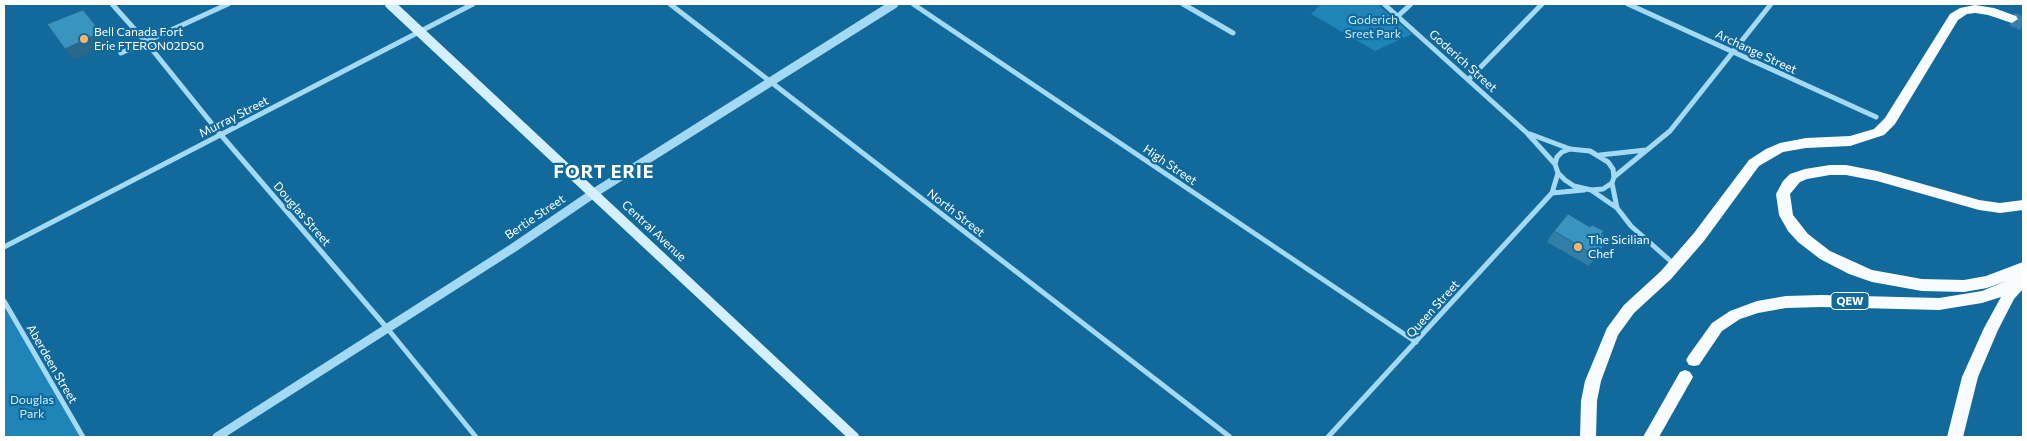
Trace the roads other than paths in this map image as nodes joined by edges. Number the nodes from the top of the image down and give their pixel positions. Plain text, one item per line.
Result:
1 (112, 4) edge
2 (228, 4) edge
3 (390, 4) edge
4 (473, 4) edge
5 (670, 4) edge
6 (894, 4) edge
7 (913, 4) edge
8 (1183, 4) edge
9 (1384, 4) edge
10 (1411, 4) edge
11 (1542, 4) edge
12 (1628, 4) edge
13 (1771, 4) edge
14 (1398, 16) junction
15 (2012, 19) tunnel mouth
16 (420, 31) junction
17 (1233, 33) dead end
18 (146, 42) junction
19 (1732, 52) junction
20 (120, 53) dead end
21 (1468, 79) junction
22 (770, 82) junction
23 (1876, 117) dead end
24 (1527, 133) junction
25 (221, 135) junction
26 (1570, 149) junction
27 (1646, 150) junction
28 (1600, 155) junction
29 (1555, 164) junction
30 (1558, 173) junction
31 (1614, 177) junction
32 (1612, 184) junction
33 (1588, 190) junction
34 (594, 193) junction
35 (1552, 194) junction
36 (2023, 205) edge
37 (1617, 208) junction
38 (4, 247) edge
39 (1676, 265) junction
40 (2023, 268) edge
41 (2023, 278) edge
42 (4, 301) edge
43 (387, 328) junction
44 (1416, 342) junction
45 (1694, 360) dead end
46 (1684, 377) dead end
47 (83, 437) edge
48 (217, 437) edge
49 (476, 437) edge
50 (854, 437) edge
51 (1230, 437) edge
52 (1328, 437) edge
53 (1588, 437) edge
54 (1652, 437) edge
55 (1955, 437) edge

1 - 18 street, Douglas Street
2 - 18 street
3 - 16 main road, Central Avenue
4 - 16 street, Murray Street
5 - 22 street, North Street
6 - 22 street, Bertie Street
7 - 44 street, High Street
8 - 17 street
9 - 14 street, Goderich Street
10 - 14 street
11 - 21 street
12 - 19 street, Archange Street
13 - 19 street
14 - 21 street, Goderich Street
15 - 39 highway
16 - 25 street, Murray Street
16 - 34 main road, Central Avenue
18 - 20 street
18 - 25 street, Douglas Street
19 - 23 street, Archange Street
19 - 27 street
21 - 24 street, Goderich Street
22 - 34 street, Bertie Street
22 - 51 street, North Street
24 - 26 street, Goderich Street
24 - 29 street, Goderich Street
25 - 38 street, Murray Street
25 - 43 street, Douglas Street
26 - 28 street
26 - 29 street
27 - 28 street
27 - 31 street
28 - 31 street
29 - 30 street
30 - 33 street
30 - 35 street, Queen Street
31 - 32 street
32 - 33 street
32 - 37 street
33 - 35 street
33 - 37 street
34 - 43 street, Bertie Street
34 - 50 main road, Central Avenue
35 - 44 street, Queen Street
36 - 40 highway
37 - 39 street
39 - 53 highway
41 - 45 highway, QEW
41 - 55 highway, QEW
42 - 47 street, Aberdeen Street
43 - 48 street, Bertie Street
43 - 49 street, Douglas Street
44 - 52 street, Queen Street
46 - 54 highway

